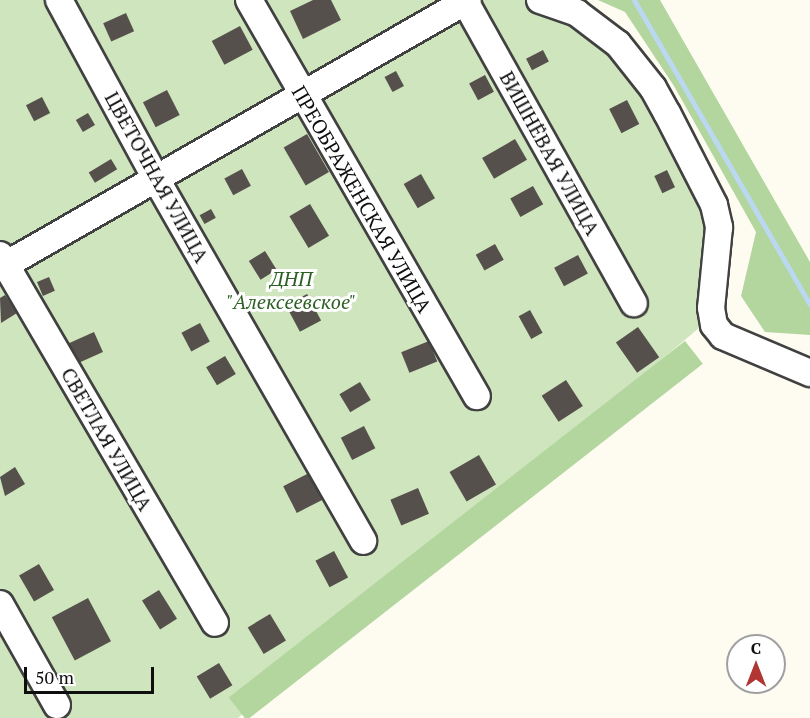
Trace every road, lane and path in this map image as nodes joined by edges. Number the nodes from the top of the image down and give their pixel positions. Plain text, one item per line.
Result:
1 (59, 0) edge
2 (249, 0) edge
3 (540, 0) edge
4 (467, 1) edge
5 (302, 96) junction
6 (156, 179) junction
7 (2, 262) edge
8 (634, 303) dead end
9 (810, 373) edge
10 (477, 396) dead end
11 (363, 541) dead end
12 (0, 604) edge
13 (215, 623) dead end
14 (57, 705) dead end

1 - 6 street, ЦВЕТОЧНАЯ УЛИЦА
2 - 5 street, ПРЕОБРАЖЕНСКАЯ УЛИЦА
3 - 9 street
4 - 5 street
4 - 8 street, ВИШНЁВАЯ УЛИЦА
5 - 6 street
5 - 10 street, ПРЕОБРАЖЕНСКАЯ УЛИЦА
6 - 7 street
6 - 11 street, ЦВЕТОЧНАЯ УЛИЦА
7 - 13 street, СВЕТЛАЯ УЛИЦА
12 - 14 street

